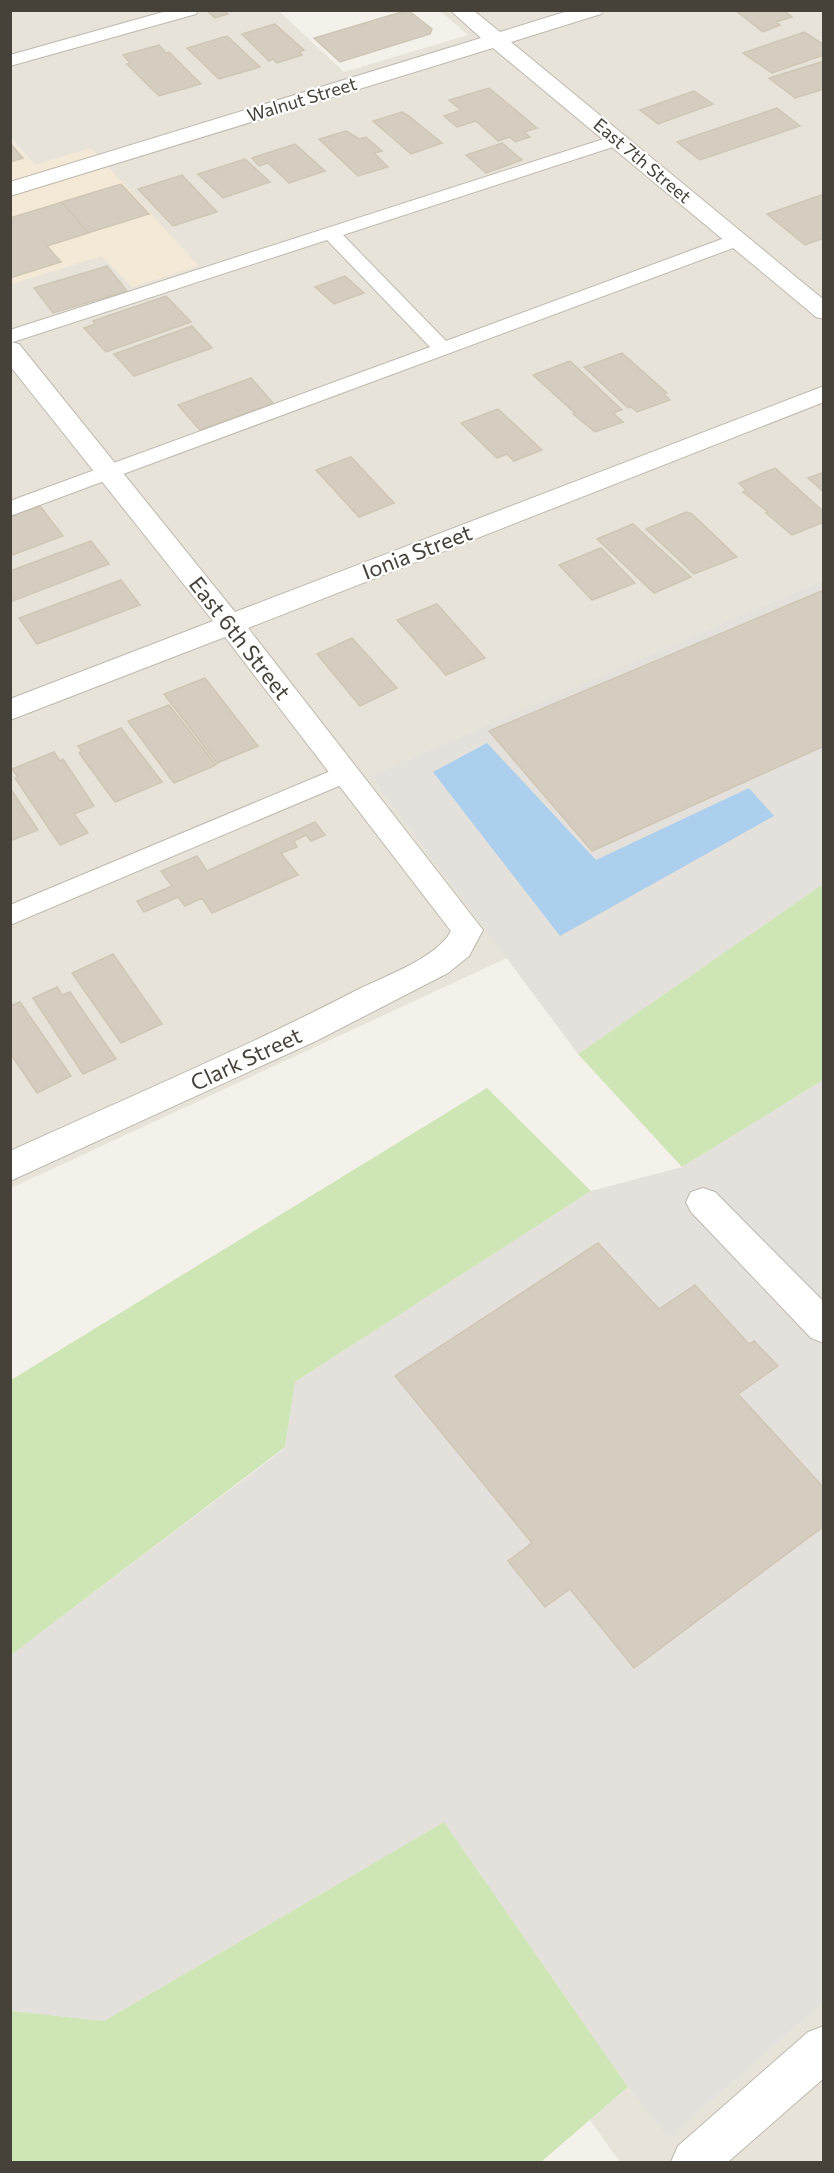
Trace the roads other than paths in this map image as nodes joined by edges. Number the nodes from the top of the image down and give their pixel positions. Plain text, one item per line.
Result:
1 (190, 10) edge
2 (460, 10) edge
3 (594, 10) edge
4 (496, 41) junction
5 (10, 61) edge
6 (616, 140) junction
7 (10, 189) edge
8 (331, 233) junction
9 (737, 240) junction
10 (824, 312) edge
11 (10, 337) edge
12 (10, 349) edge
13 (444, 350) junction
14 (824, 393) edge
15 (110, 474) junction
16 (10, 509) edge
17 (231, 625) junction
18 (10, 710) edge
19 (345, 774) junction
20 (10, 916) edge
21 (467, 930) joint
22 (10, 1167) edge
23 (703, 1202) dead end
24 (824, 1327) edge
25 (824, 2048) edge
26 (694, 2163) edge

1 - 5 lane
2 - 4 street, East 7th Street
3 - 4 street, Walnut Street
4 - 6 street, East 7th Street
4 - 7 street, Walnut Street
6 - 8 lane
6 - 9 street, East 7th Street
8 - 11 lane
8 - 13 lane
9 - 10 street, East 7th Street
9 - 13 lane
12 - 15 street, East 6th Street
13 - 15 lane
14 - 17 street, Ionia Street
15 - 16 lane
15 - 17 street, East 6th Street
17 - 18 street, Ionia Street
17 - 19 street, East 6th Street
19 - 20 lane
19 - 21 street, East 6th Street
21 - 22 street, Clark Street
23 - 24 street
25 - 26 street

